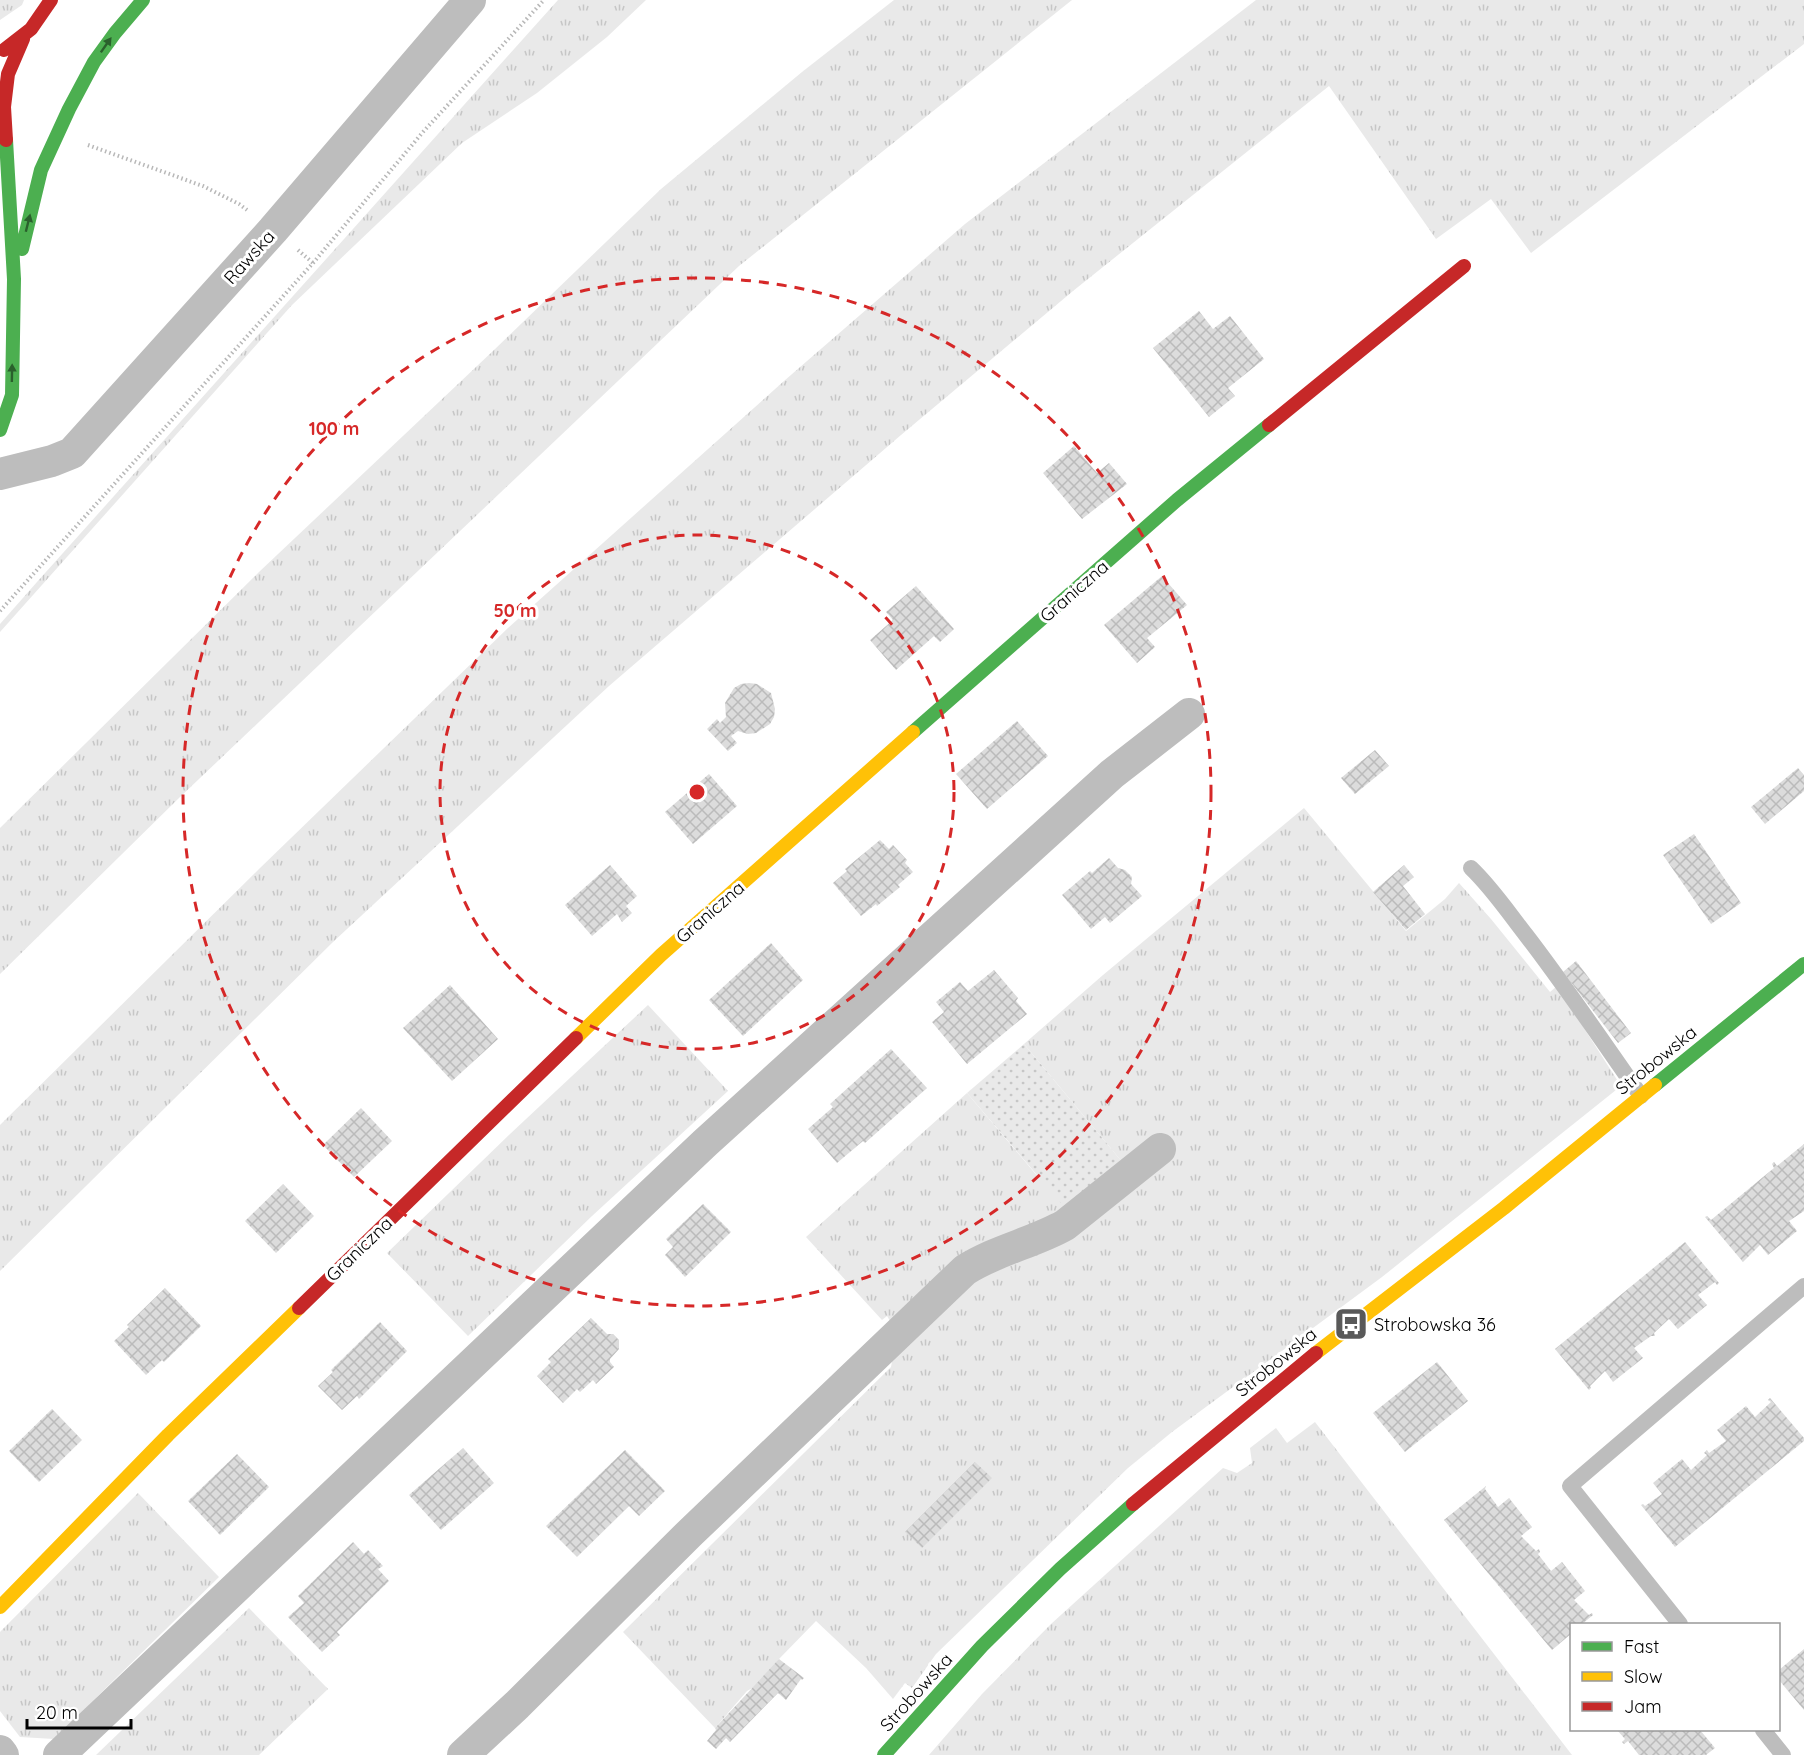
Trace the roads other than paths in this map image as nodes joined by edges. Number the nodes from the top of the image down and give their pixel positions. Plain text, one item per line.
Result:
1 (51, 0) edge
2 (143, 0) edge
3 (470, 0) edge
4 (23, 39) junction
5 (0, 53) edge
6 (1464, 266) dead end
7 (14, 279) junction
8 (0, 430) edge
9 (0, 474) edge
10 (1189, 714) dead end
11 (1471, 868) dead end
12 (1802, 969) edge
13 (1641, 1096) junction
14 (1160, 1149) dead end
15 (1804, 1286) edge
16 (0, 1607) edge
17 (1679, 1623) edge
18 (1764, 1731) edge
19 (0, 1751) edge
20 (3, 1755) edge
21 (59, 1755) edge
22 (463, 1755) edge
23 (884, 1755) edge
24 (1783, 1755) edge

1 - 4 street
7 -> 2 street
3 - 9 street, Rawska
4 - 5 street
4 - 7 street
6 - 16 street, Graniczna
8 -> 7 street
10 - 21 street
11 - 13 lane
12 - 13 street, Strobowska
13 - 23 street, Strobowska
14 - 22 street
15 - 17 lane
18 - 24 lane
19 - 20 street

